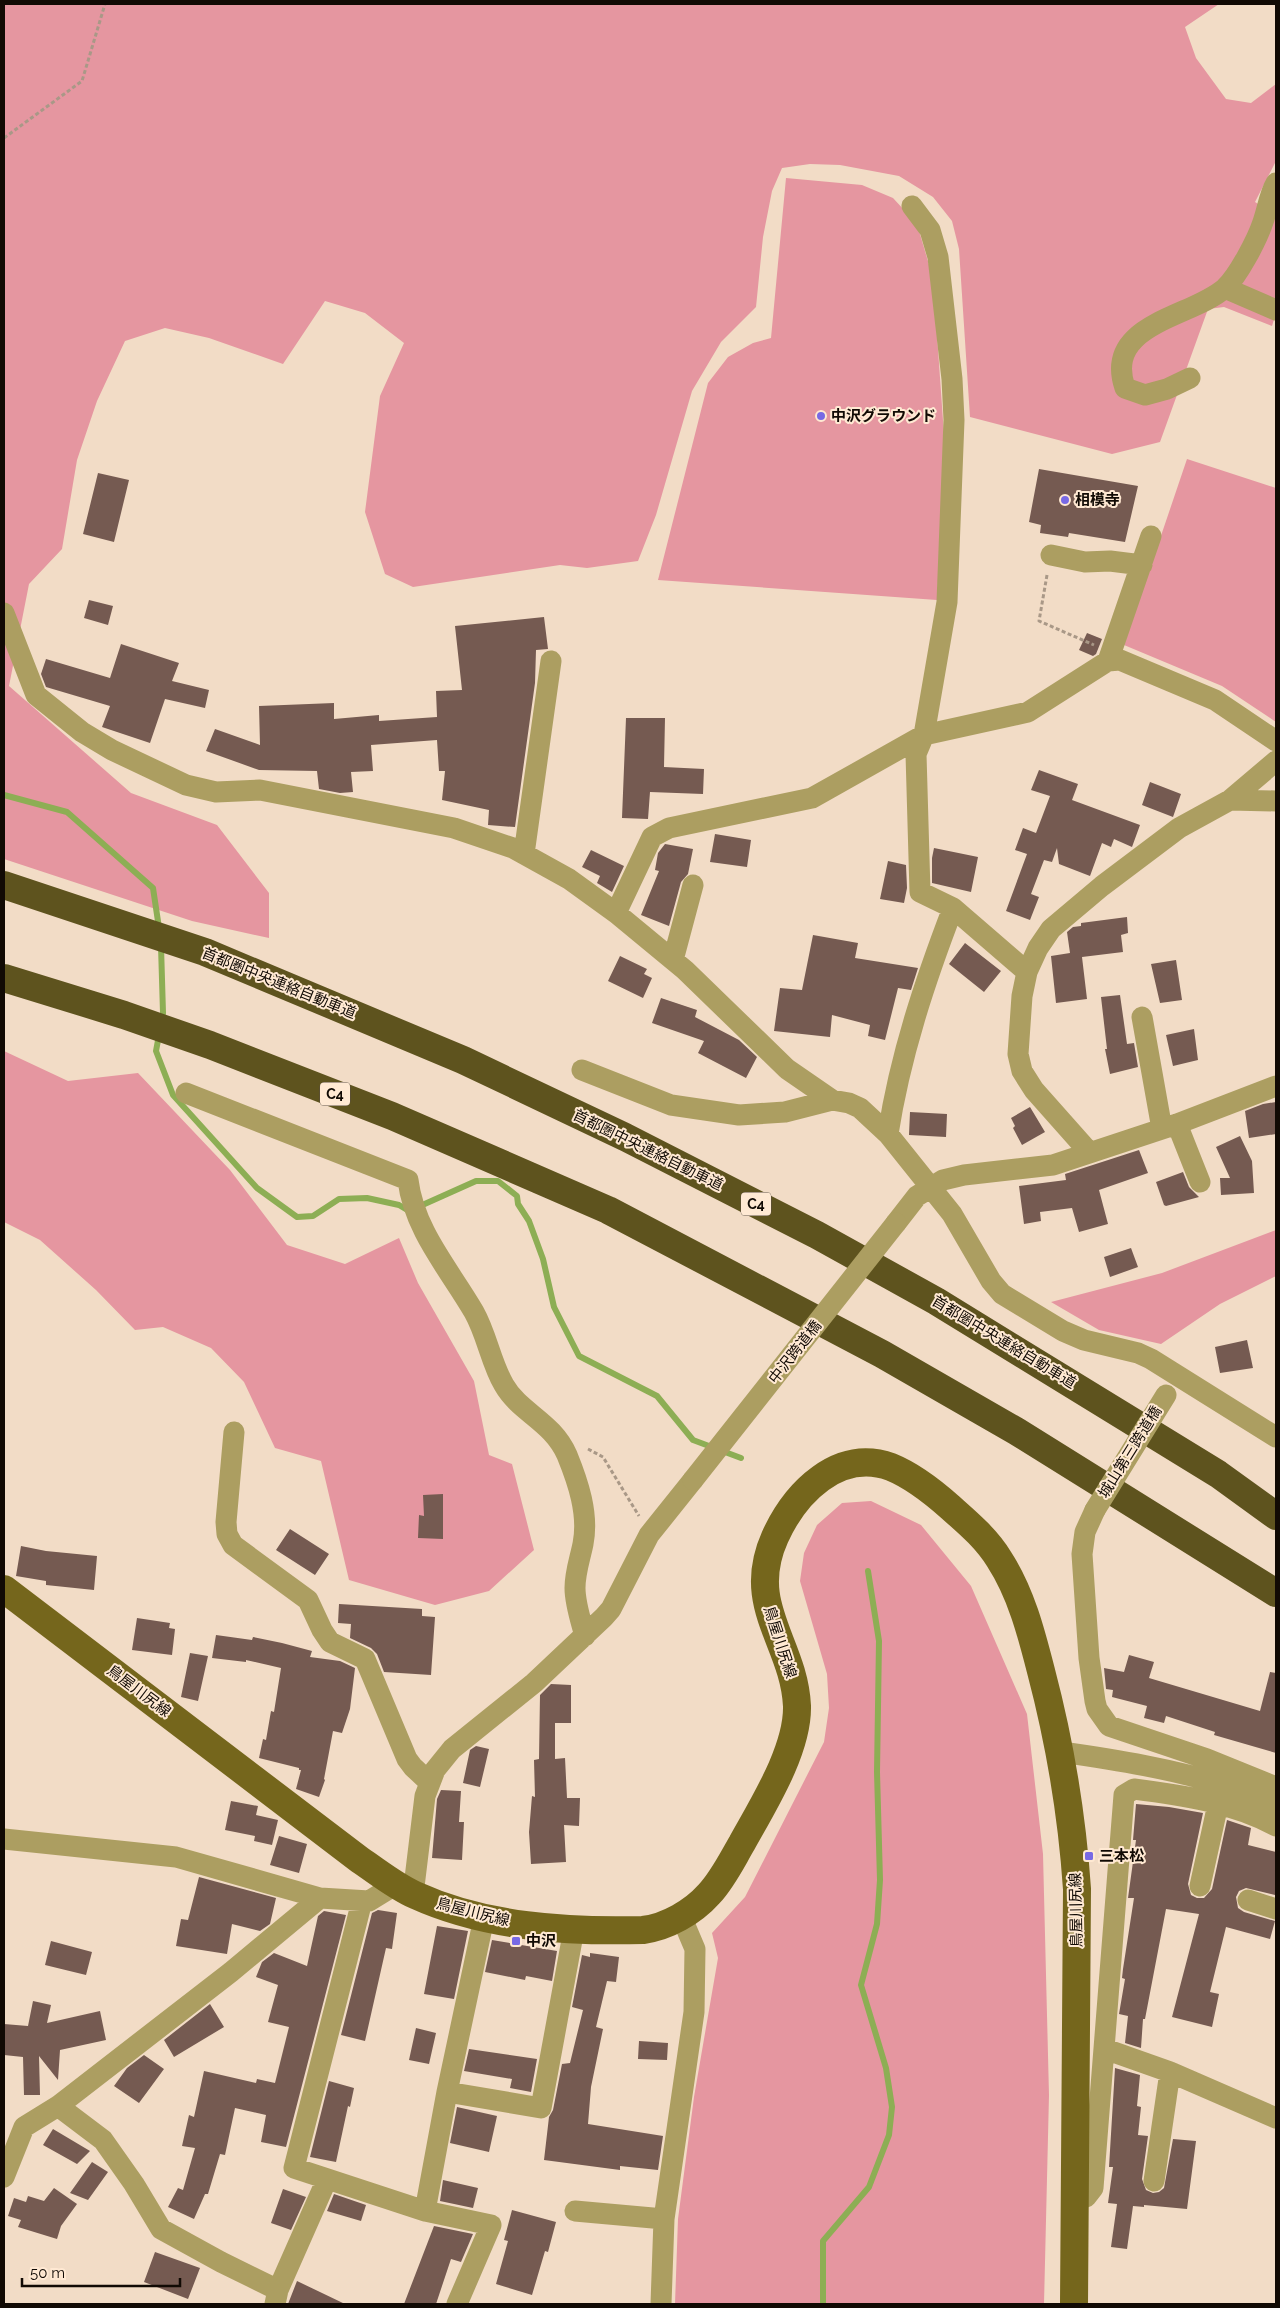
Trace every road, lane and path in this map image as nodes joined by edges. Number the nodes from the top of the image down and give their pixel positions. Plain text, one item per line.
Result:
1 (105, 4) edge
2 (4, 138) edge
3 (1276, 183) edge
4 (912, 206) dead end
5 (1225, 288) junction
6 (1276, 310) edge
7 (1190, 378) dead end
8 (1151, 536) dead end
9 (1051, 555) joint
10 (1142, 565) junction
11 (4, 612) edge
12 (1081, 640) dead end
13 (551, 660) dead end
14 (1108, 661) junction
15 (924, 735) junction
16 (1276, 741) edge
17 (1276, 761) edge
18 (1230, 800) junction
19 (1276, 801) edge
20 (524, 854) junction
21 (693, 885) dead end
22 (10, 887) edge
23 (954, 908) junction
24 (616, 913) junction
25 (673, 960) junction
26 (1027, 972) junction
27 (4, 978) edge
28 (1142, 1017) dead end
29 (582, 1070) dead end
30 (1276, 1086) edge
31 (186, 1093) dead end
32 (832, 1100) junction
33 (1169, 1126) junction
34 (888, 1134) junction
35 (1089, 1152) junction
36 (1200, 1182) dead end
37 (930, 1188) junction
38 (1180, 1377) junction
39 (234, 1432) dead end
40 (1276, 1437) edge
41 (557, 1438) junction
42 (1276, 1516) edge
43 (643, 1523) dead end
44 (4, 1589) edge
45 (1276, 1592) edge
46 (585, 1636) junction
47 (1061, 1752) junction
48 (428, 1781) junction
49 (1276, 1787) edge
50 (1218, 1804) junction
51 (1276, 1807) edge
52 (1276, 1826) edge
53 (4, 1839) edge
54 (1200, 1886) dead end
55 (404, 1890) junction
56 (320, 1898) junction
57 (1248, 1900) dead end
58 (362, 1901) junction
59 (1276, 1908) edge
60 (681, 1916) junction
61 (484, 1918) junction
62 (574, 1929) junction
63 (1105, 2049) junction
64 (1170, 2072) junction
65 (447, 2092) junction
66 (58, 2106) junction
67 (1276, 2118) edge
68 (14, 2126) edge
69 (4, 2177) edge
70 (327, 2178) junction
71 (1154, 2181) dead end
72 (1073, 2199) junction
73 (425, 2211) junction
74 (575, 2211) dead end
75 (664, 2219) junction
76 (277, 2297) edge
77 (457, 2304) edge
78 (661, 2304) edge
79 (1074, 2304) edge

1 - 2 path
3 - 5 street
4 - 15 street
5 - 6 street
5 - 7 street
8 - 10 street
9 - 10 street
9 - 12 path
10 - 14 street
11 - 20 street
13 - 20 street
14 - 15 street
14 - 16 street
15 - 23 street
15 - 24 street
17 - 18 street
18 - 19 street
18 - 26 street
20 - 24 street
21 - 25 street
22 - 42 highway, 首都圏中央連絡自動車道 / C4
23 - 26 street
23 - 34 street
24 - 25 street
25 - 32 street
26 - 35 street
27 - 45 highway, C4
28 - 33 street
29 - 32 street
30 - 33 street, 中沢跨道橋
31 - 41 street
32 - 34 street
33 - 35 street, 中沢跨道橋
33 - 36 street
34 - 37 street
35 - 37 street, 中沢跨道橋
37 - 38 street
37 - 46 street, 中沢跨道橋, bridge
38 - 40 street
38 - 49 street, 城山第三跨道橋, bridge
39 - 48 street
41 - 43 path
41 - 46 street
44 - 55 main road, 鳥屋川尻線
46 - 48 street, 中沢跨道橋
47 - 51 street
47 - 60 main road, 鳥屋川尻線
47 - 72 main road, 鳥屋川尻線
48 - 55 street
50 - 52 street
50 - 54 street
50 - 63 street
53 - 56 street
55 - 58 street
55 - 61 main road, 鳥屋川尻線
56 - 58 street
56 - 66 street
57 - 59 street
58 - 70 street
60 - 62 main road, 鳥屋川尻線
60 - 75 street
61 - 62 main road, 鳥屋川尻線
61 - 65 street
62 - 65 street
63 - 64 street
63 - 72 street
64 - 67 street
64 - 71 street
65 - 73 street
66 - 68 street
66 - 76 street
68 - 69 street
70 - 73 street
70 - 76 street
72 - 79 main road, 鳥屋川尻線
73 - 77 street
74 - 75 street
75 - 78 street

